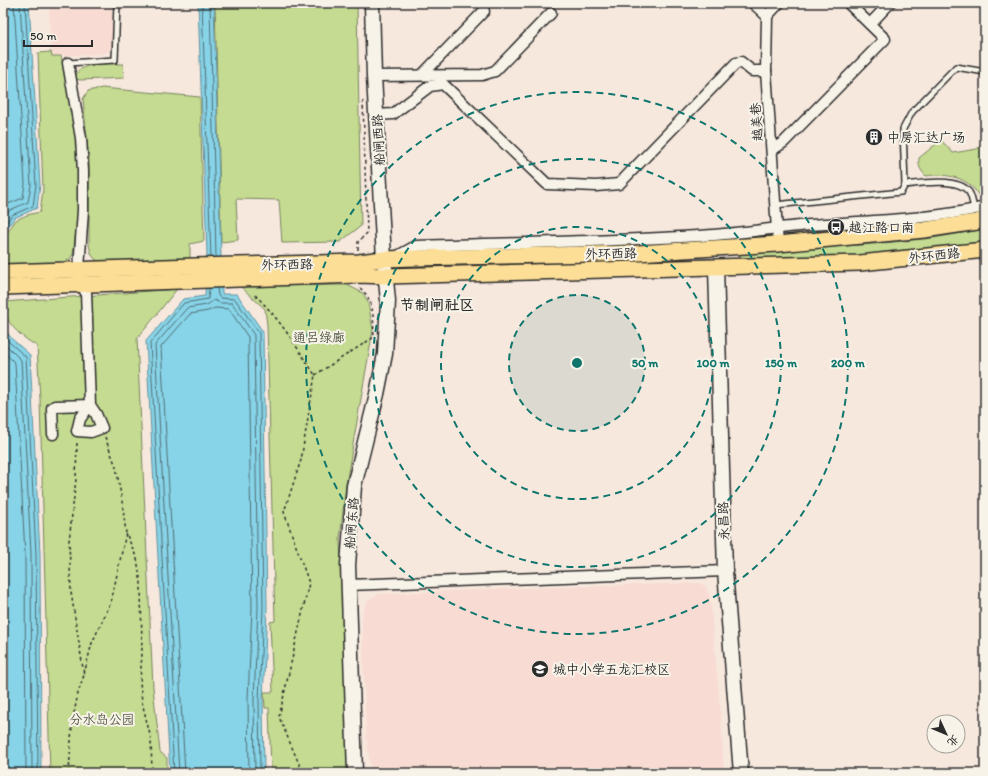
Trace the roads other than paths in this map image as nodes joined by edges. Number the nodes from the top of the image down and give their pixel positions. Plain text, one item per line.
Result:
1 (117, 3) edge
2 (372, 3) edge
3 (754, 3) edge
4 (779, 3) edge
5 (848, 3) edge
6 (890, 3) edge
7 (484, 11) dead end
8 (550, 14) dead end
9 (767, 16) junction
10 (870, 24) junction
11 (68, 63) joint
12 (766, 71) junction
13 (985, 72) edge
14 (422, 75) junction
15 (374, 76) junction
16 (377, 115) junction
17 (772, 150) junction
18 (905, 185) junction
19 (774, 205) junction
20 (985, 207) edge
21 (981, 221) edge
22 (777, 228) junction
23 (778, 244) junction
24 (985, 250) edge
25 (388, 259) junction
26 (716, 268) junction
27 (79, 269) junction
28 (359, 269) junction
29 (3, 272) edge
30 (235, 272) junction
31 (386, 276) junction
32 (27, 279) junction
33 (80, 284) junction
34 (3, 287) edge
35 (90, 406) junction
36 (53, 434) dead end
37 (725, 571) junction
38 (348, 585) junction
39 (355, 773) edge
40 (741, 773) edge

1 - 11 lane
2 - 15 street, 船闸西路
3 - 9 street
4 - 9 street
5 - 10 street
6 - 10 street
7 - 14 street
8 - 14 street
9 - 12 street, 越美巷
10 - 17 street
11 - 27 street
12 - 16 street
12 - 17 street, 越美巷
13 - 18 lane
14 - 15 street
15 - 16 street, 船闸西路
16 - 25 street, 船闸西路
17 - 19 street, 越美巷
18 - 19 lane
18 - 21 lane
19 - 22 street, 越美巷
20 - 22 street
21 - 23 main road, 外环西路
22 - 23 street, 越美巷
22 - 25 street
23 - 25 main road, 外环西路
24 - 26 main road, 外环西路
25 - 28 main road, 外环西路
25 - 31 street, 船闸西路
26 - 31 main road, 外环西路
26 - 37 street, 永昌路
27 - 30 main road
27 - 32 main road
27 - 33 street
28 - 30 main road, 外环西路
28 - 31 main road, 外环西路
29 - 32 main road
30 - 33 main road
31 - 38 street, 船闸东路
32 - 33 main road
32 - 34 main road
33 - 35 street
35 - 35 street
35 - 36 street
37 - 38 street
37 - 40 street, 永昌路
38 - 39 street, 船闸东路

